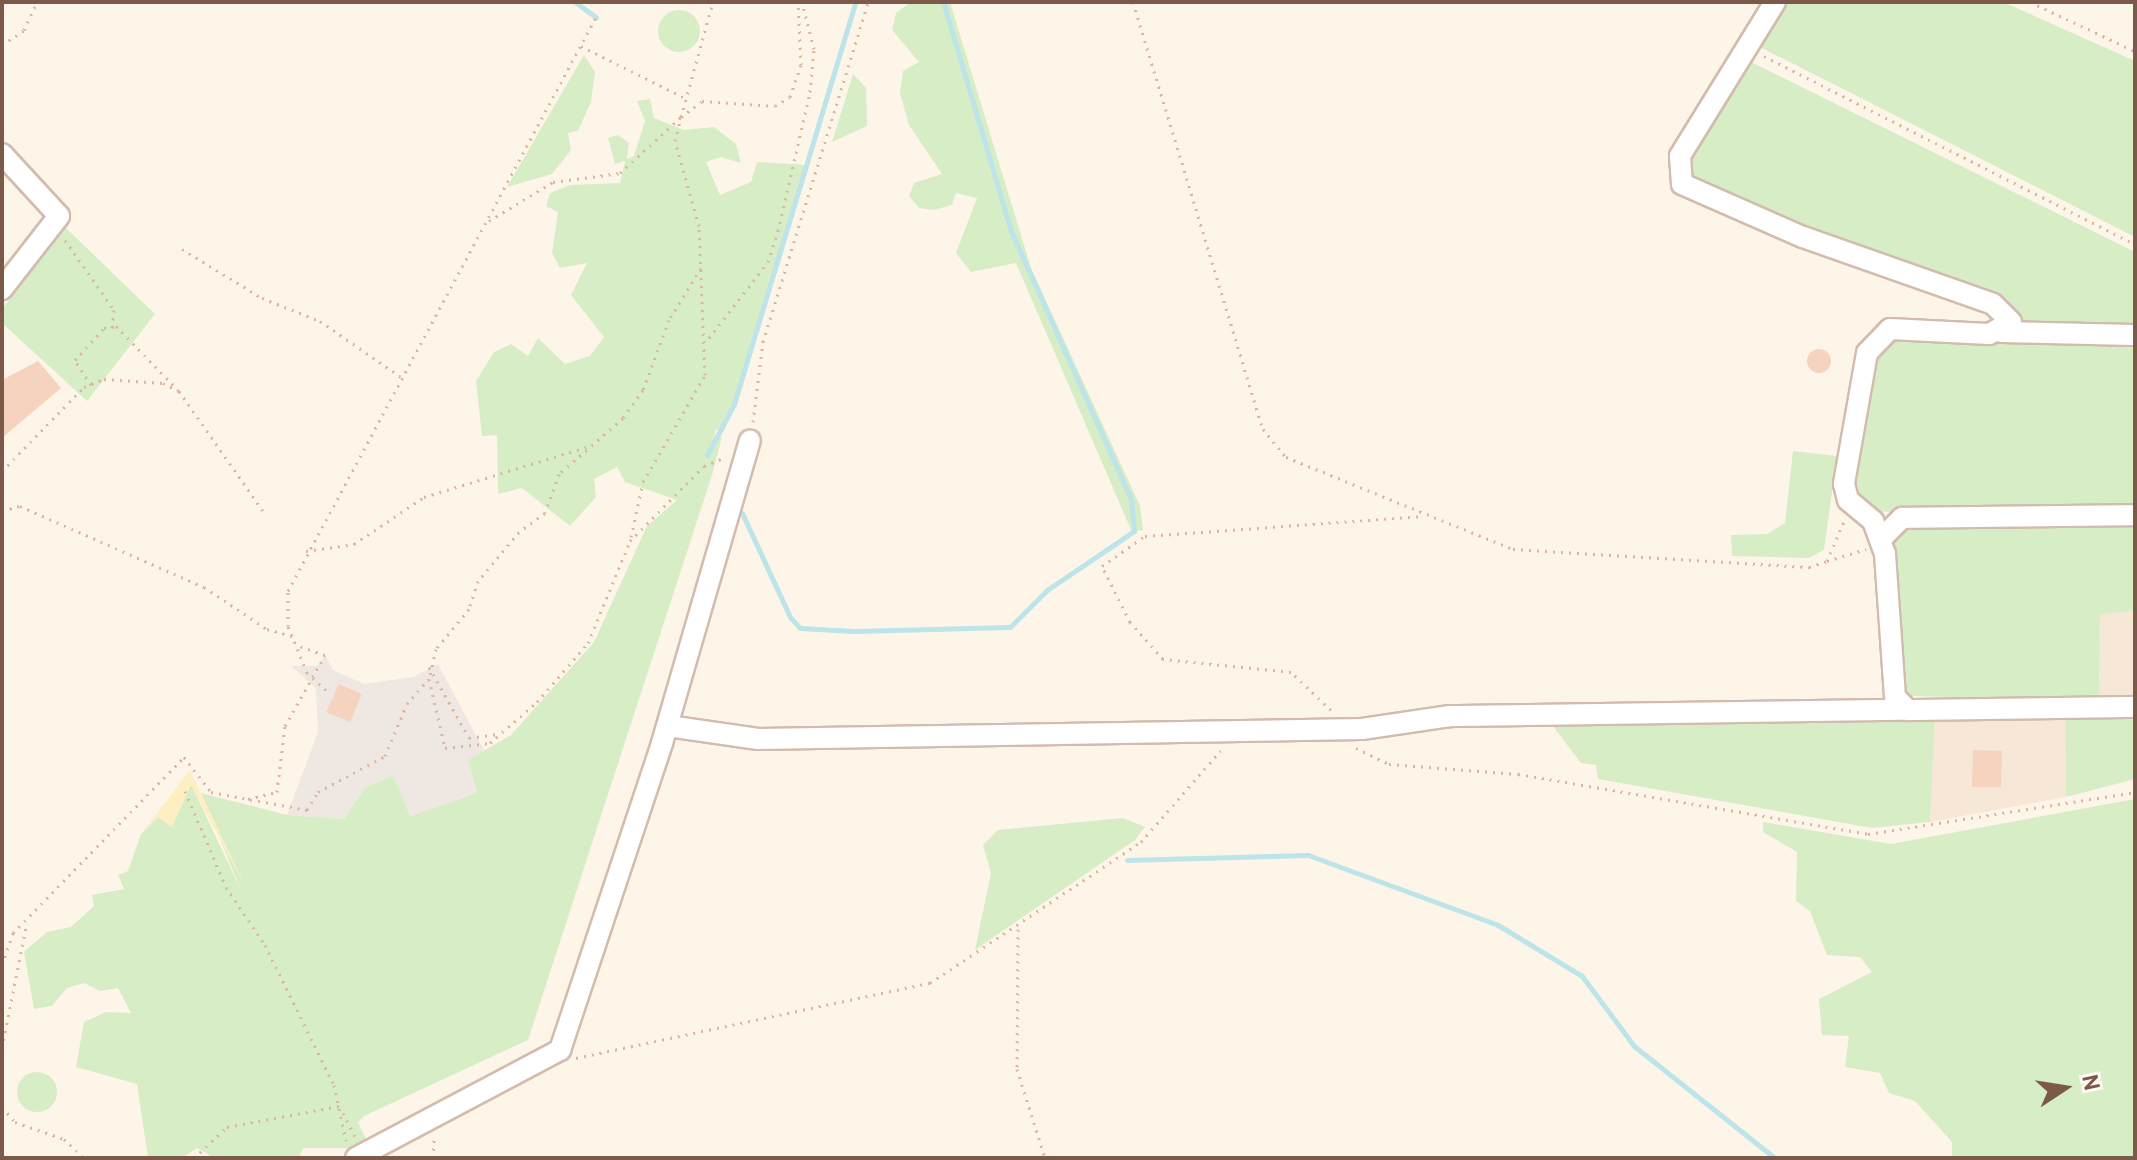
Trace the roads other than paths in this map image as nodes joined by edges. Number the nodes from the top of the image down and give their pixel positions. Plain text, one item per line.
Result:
1 (1775, 2) edge
2 (2, 154) edge
3 (2, 289) edge
4 (2001, 332) junction
5 (2135, 335) edge
6 (750, 444) road end
7 (2135, 515) edge
8 (1881, 539) junction
9 (2135, 707) edge
10 (1908, 710) junction
11 (668, 726) junction
12 (357, 1158) edge

1 - 4 street
2 - 3 street
4 - 5 street
4 - 8 street
6 - 11 street
7 - 8 street
8 - 10 street
9 - 10 street
10 - 11 street
11 - 12 street

